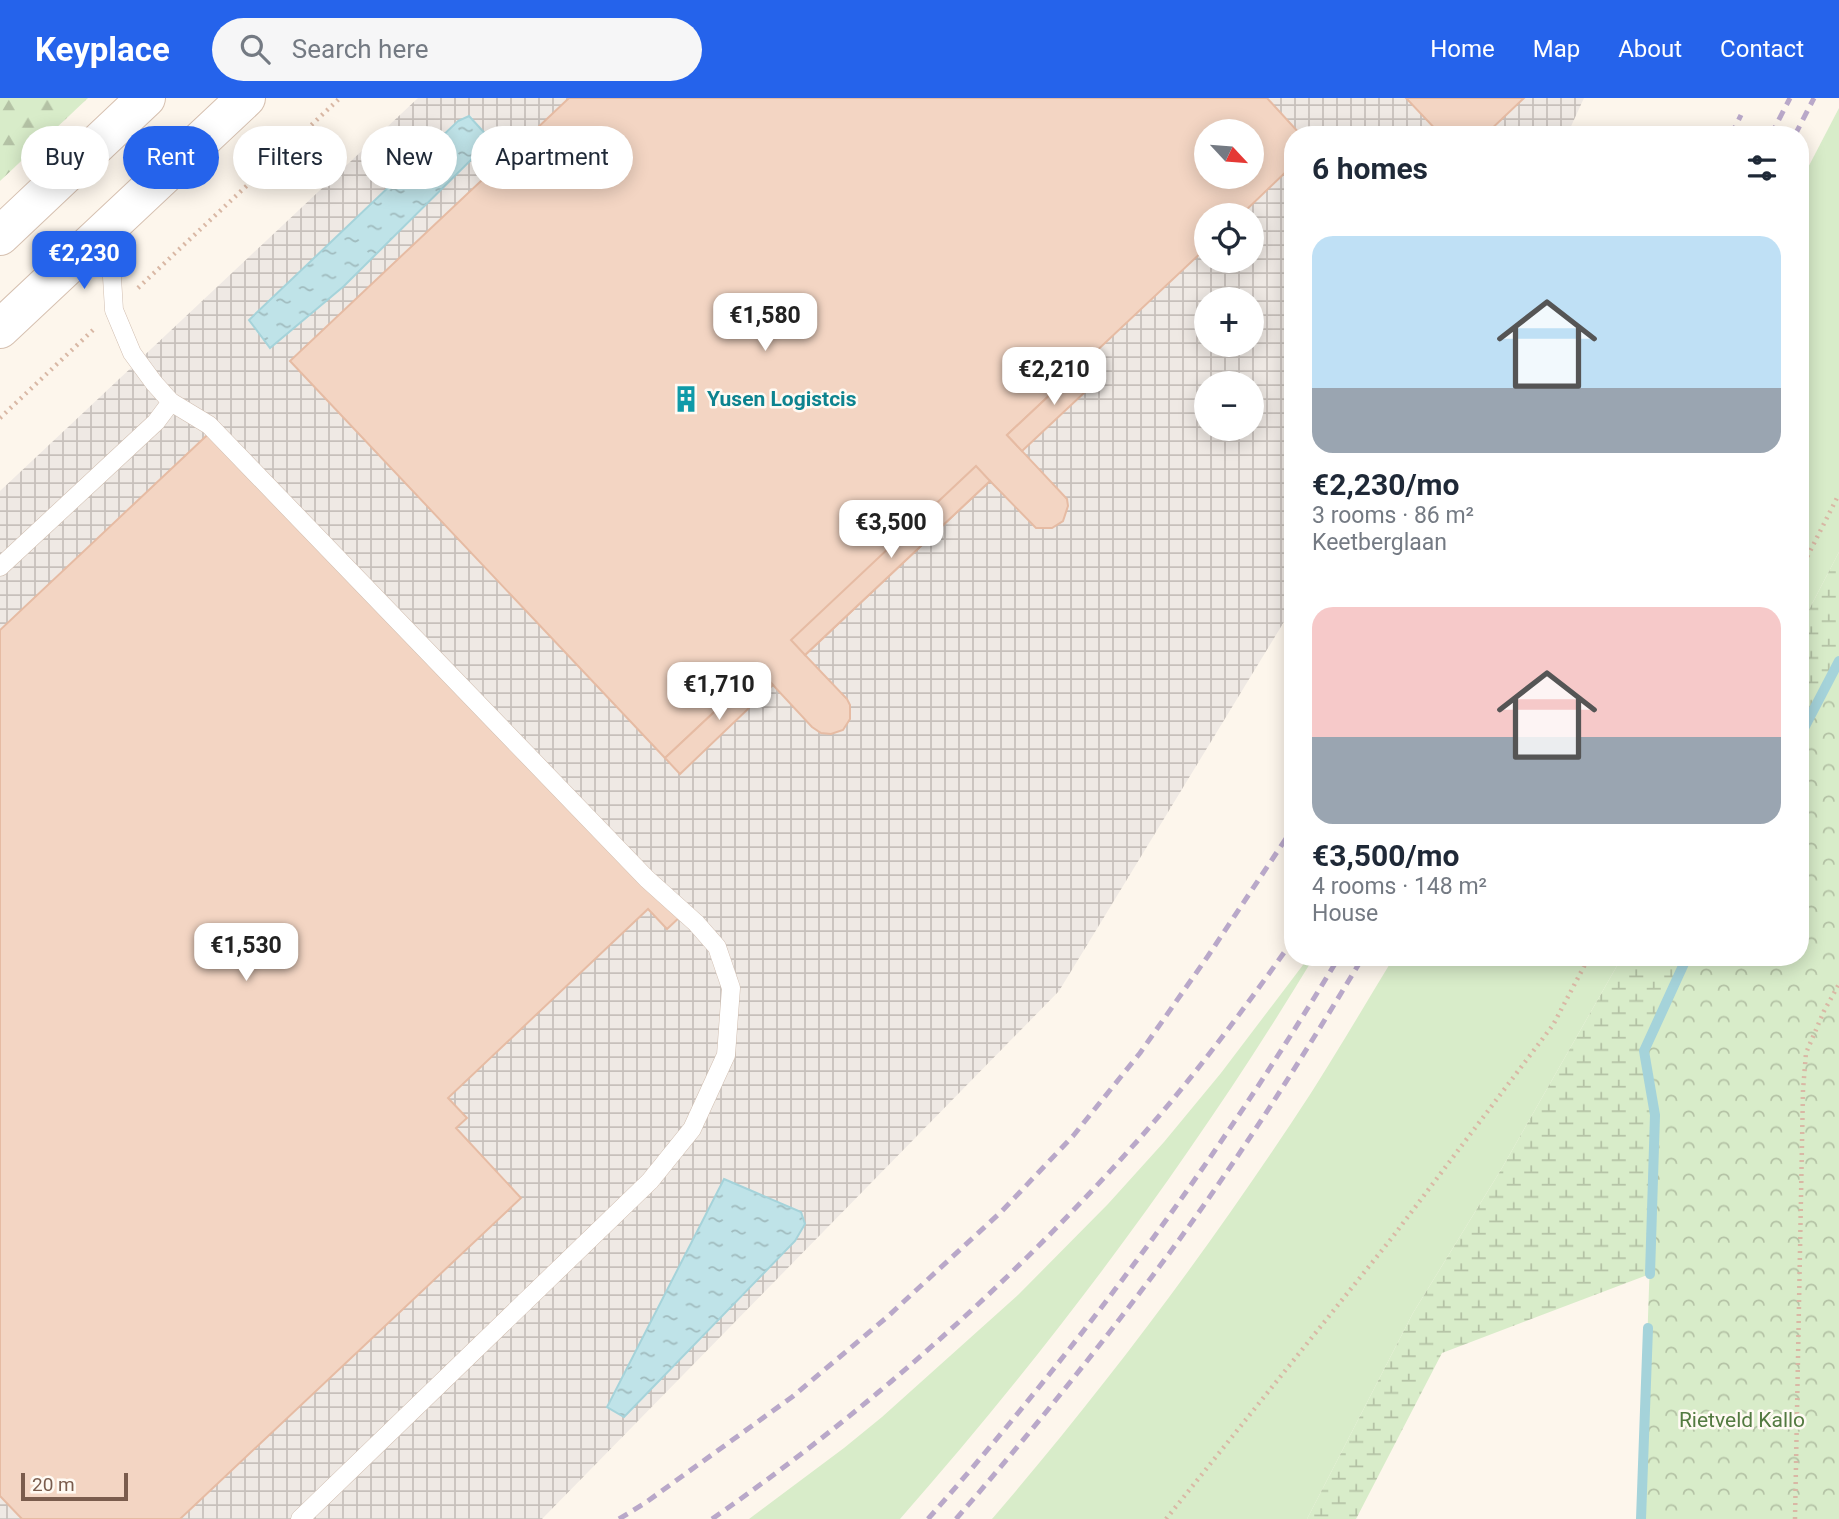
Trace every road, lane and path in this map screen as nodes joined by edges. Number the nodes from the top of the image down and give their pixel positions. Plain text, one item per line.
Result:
1 (146, 98) edge
2 (246, 98) edge
3 (340, 98) edge
4 (127, 209) junction
5 (0, 236) edge
6 (114, 310) junction
7 (0, 329) edge
8 (171, 402) junction
9 (0, 418) edge
10 (1839, 494) edge
11 (1809, 553) edge
12 (0, 567) edge
13 (1584, 966) edge
14 (1839, 984) edge
15 (300, 1519) edge
16 (1166, 1519) edge
17 (1795, 1519) edge

1 - 5 main road
2 - 4 main road
3 - 6 path
4 - 6 lane
4 - 7 main road
6 - 8 lane
6 - 9 path
8 - 12 lane
8 - 15 lane
10 - 11 path
13 - 16 path
14 - 17 path

